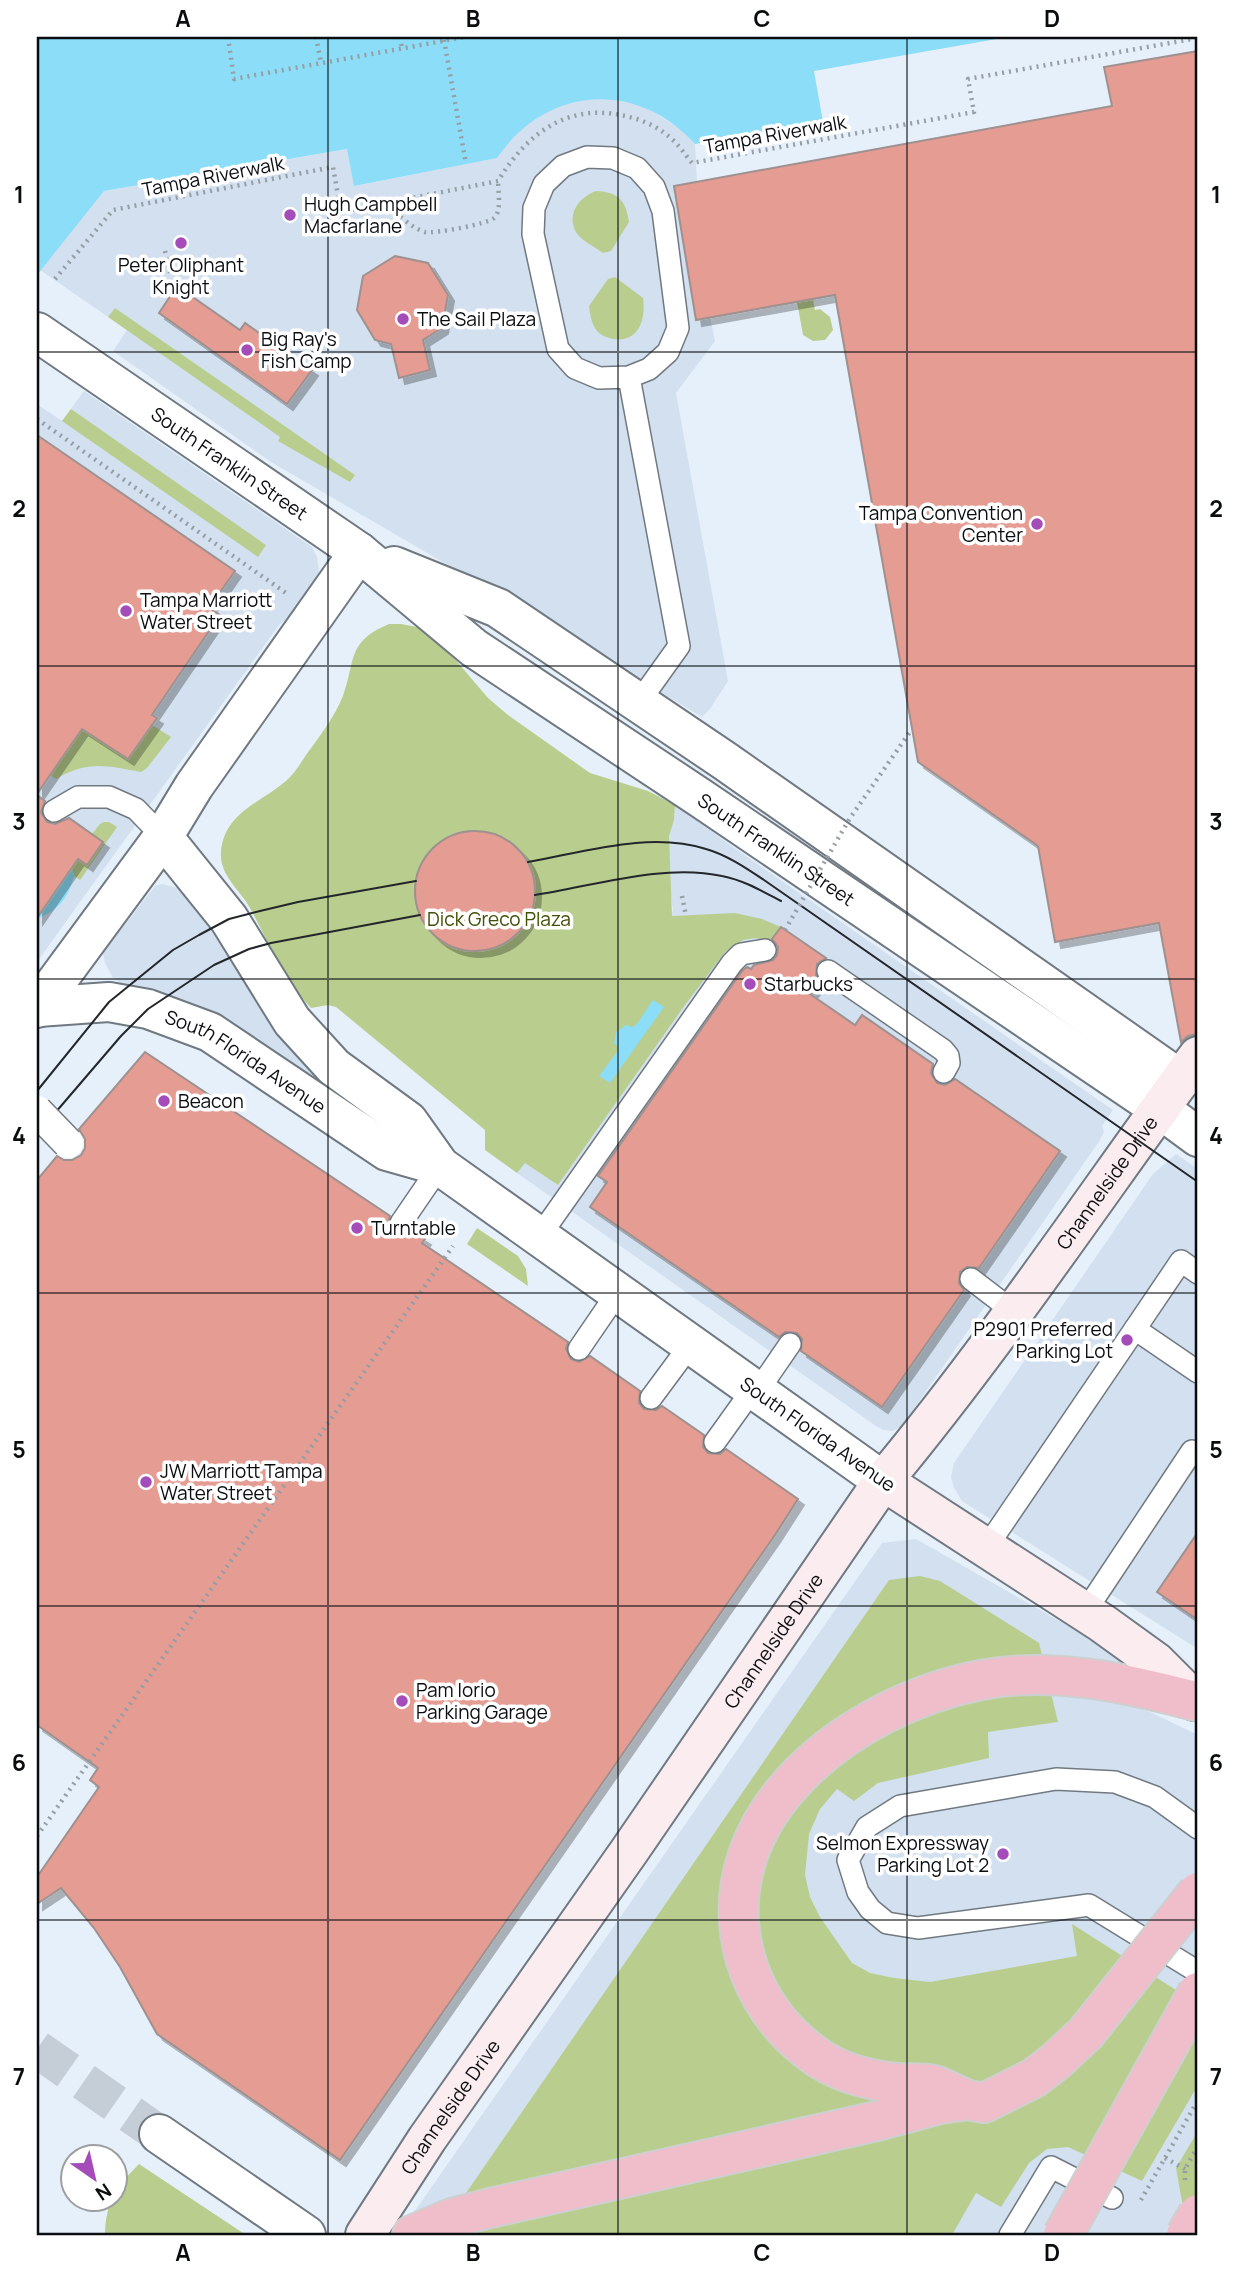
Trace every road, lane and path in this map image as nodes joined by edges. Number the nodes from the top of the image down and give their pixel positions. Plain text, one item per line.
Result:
1 (228, 37) edge
2 (316, 37) edge
3 (400, 37) edge
4 (464, 37) edge
5 (1198, 38) edge
6 (444, 40) junction
7 (402, 48) junction
8 (321, 63) junction
9 (466, 164) dead end
10 (498, 181) junction
11 (385, 203) junction
12 (165, 251) dead end
13 (170, 273) dead end
14 (55, 279) dead end
15 (37, 332) edge
16 (629, 377) junction
17 (37, 419) edge
18 (359, 552) junction
19 (303, 604) junction
20 (639, 702) junction
21 (912, 729) dead end
22 (612, 739) junction
23 (54, 811) dead end
24 (163, 837) junction
25 (682, 896) dead end
26 (685, 916) dead end
27 (785, 930) dead end
28 (765, 950) dead end
29 (828, 971) dead end
30 (37, 1007) edge
31 (944, 1072) dead end
32 (1184, 1085) edge
33 (37, 1111) edge
34 (1198, 1137) edge
35 (68, 1143) dead end
36 (440, 1166) junction
37 (401, 1223) dead end
38 (539, 1237) junction
39 (453, 1246) dead end
40 (1198, 1273) edge
41 (971, 1279) dead end
42 (618, 1292) junction
43 (1014, 1312) junction
44 (1135, 1329) junction
45 (691, 1344) junction
46 (790, 1344) dead end
47 (579, 1349) dead end
48 (1198, 1372) edge
49 (755, 1390) junction
50 (650, 1398) dead end
51 (715, 1442) dead end
52 (1192, 1451) dead end
53 (883, 1481) junction
54 (986, 1548) junction
55 (1085, 1612) junction
56 (1195, 1701) joint
57 (1198, 1828) edge
58 (37, 1836) edge
59 (1198, 1892) edge
60 (1198, 1972) edge
61 (1198, 1992) edge
62 (1198, 2100) edge
63 (968, 2101) junction
64 (159, 2134) tunnel mouth
65 (1165, 2158) junction
66 (1185, 2169) dead end
67 (1112, 2198) dead end
68 (1139, 2205) dead end
69 (1198, 2214) edge
70 (306, 2235) edge
71 (365, 2235) edge
72 (412, 2235) edge
73 (1010, 2235) edge
74 (1063, 2235) edge
75 (1186, 2235) edge

1 - 8 path
2 - 8 path
3 - 7 path
4 - 6 path
5 - 10 path, Tampa Riverwalk
6 - 7 path
6 - 9 path
7 - 8 path
10 - 11 path, Tampa Riverwalk
10 - 11 path
11 - 14 path, Tampa Riverwalk
12 - 13 path
15 - 18 street, South Franklin Street
16 - 16 lane
16 - 20 lane
17 - 19 path
18 - 19 street
18 - 20 street, South Franklin Street
18 - 22 street, South Franklin Street
19 - 24 street
20 - 22 street
20 - 32 street, South Franklin Street
21 - 27 path, bridge
22 - 32 street, South Franklin Street
23 - 24 lane
24 - 30 street
24 - 36 street, South Florida Avenue
25 - 26 path
28 - 38 lane
29 - 31 lane
30 - 36 street, South Florida Avenue
32 - 34 street, South Franklin Street
32 - 43 main road, Channelside Drive
33 - 35 street, bridge
36 - 37 lane
36 - 38 street, South Florida Avenue
38 - 42 street, South Florida Avenue
39 - 58 path
40 - 44 lane
41 - 43 lane
42 - 45 street, South Florida Avenue
42 - 47 lane
43 - 53 main road, Channelside Drive
44 - 48 lane
44 - 54 lane
45 - 49 street, South Florida Avenue
45 - 50 lane
46 - 49 lane
49 - 51 lane
49 - 53 street, South Florida Avenue
52 - 55 lane
53 - 54 main road, South Florida Avenue
53 - 71 main road, Channelside Drive
54 - 55 main road, South Florida Avenue
55 - 56 main road, South Florida Avenue
56 - 63 highway
57 - 60 lane
59 - 63 highway, bridge
61 - 74 highway, bridge
62 - 65 path
63 - 72 highway
64 - 70 street
65 - 66 path
65 - 68 path
67 - 73 lane
69 - 75 highway, bridge

